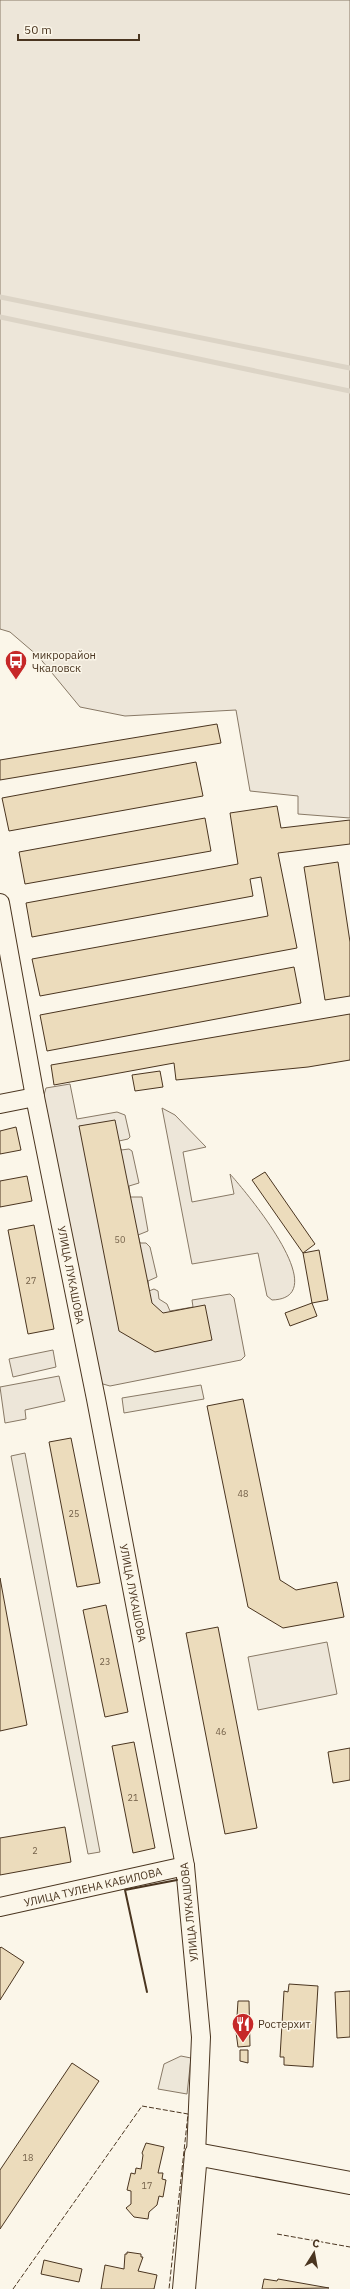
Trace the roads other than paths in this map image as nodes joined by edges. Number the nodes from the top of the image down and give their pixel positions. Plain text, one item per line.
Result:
1 (0, 903) edge
2 (35, 1097) junction
3 (0, 1104) edge
4 (185, 1866) junction
5 (0, 1907) edge
6 (196, 2154) junction
7 (350, 2183) edge
8 (184, 2289) edge

1 - 2 street, УЛИЦА ЛУКАШОВА
2 - 3 street
2 - 4 street, УЛИЦА ЛУКАШОВА
4 - 5 street, УЛИЦА ТУЛЕНА КАБИЛОВА
4 - 6 street, УЛИЦА ЛУКАШОВА
6 - 7 main road
6 - 8 main road, УЛИЦА ЛУКАШОВА

